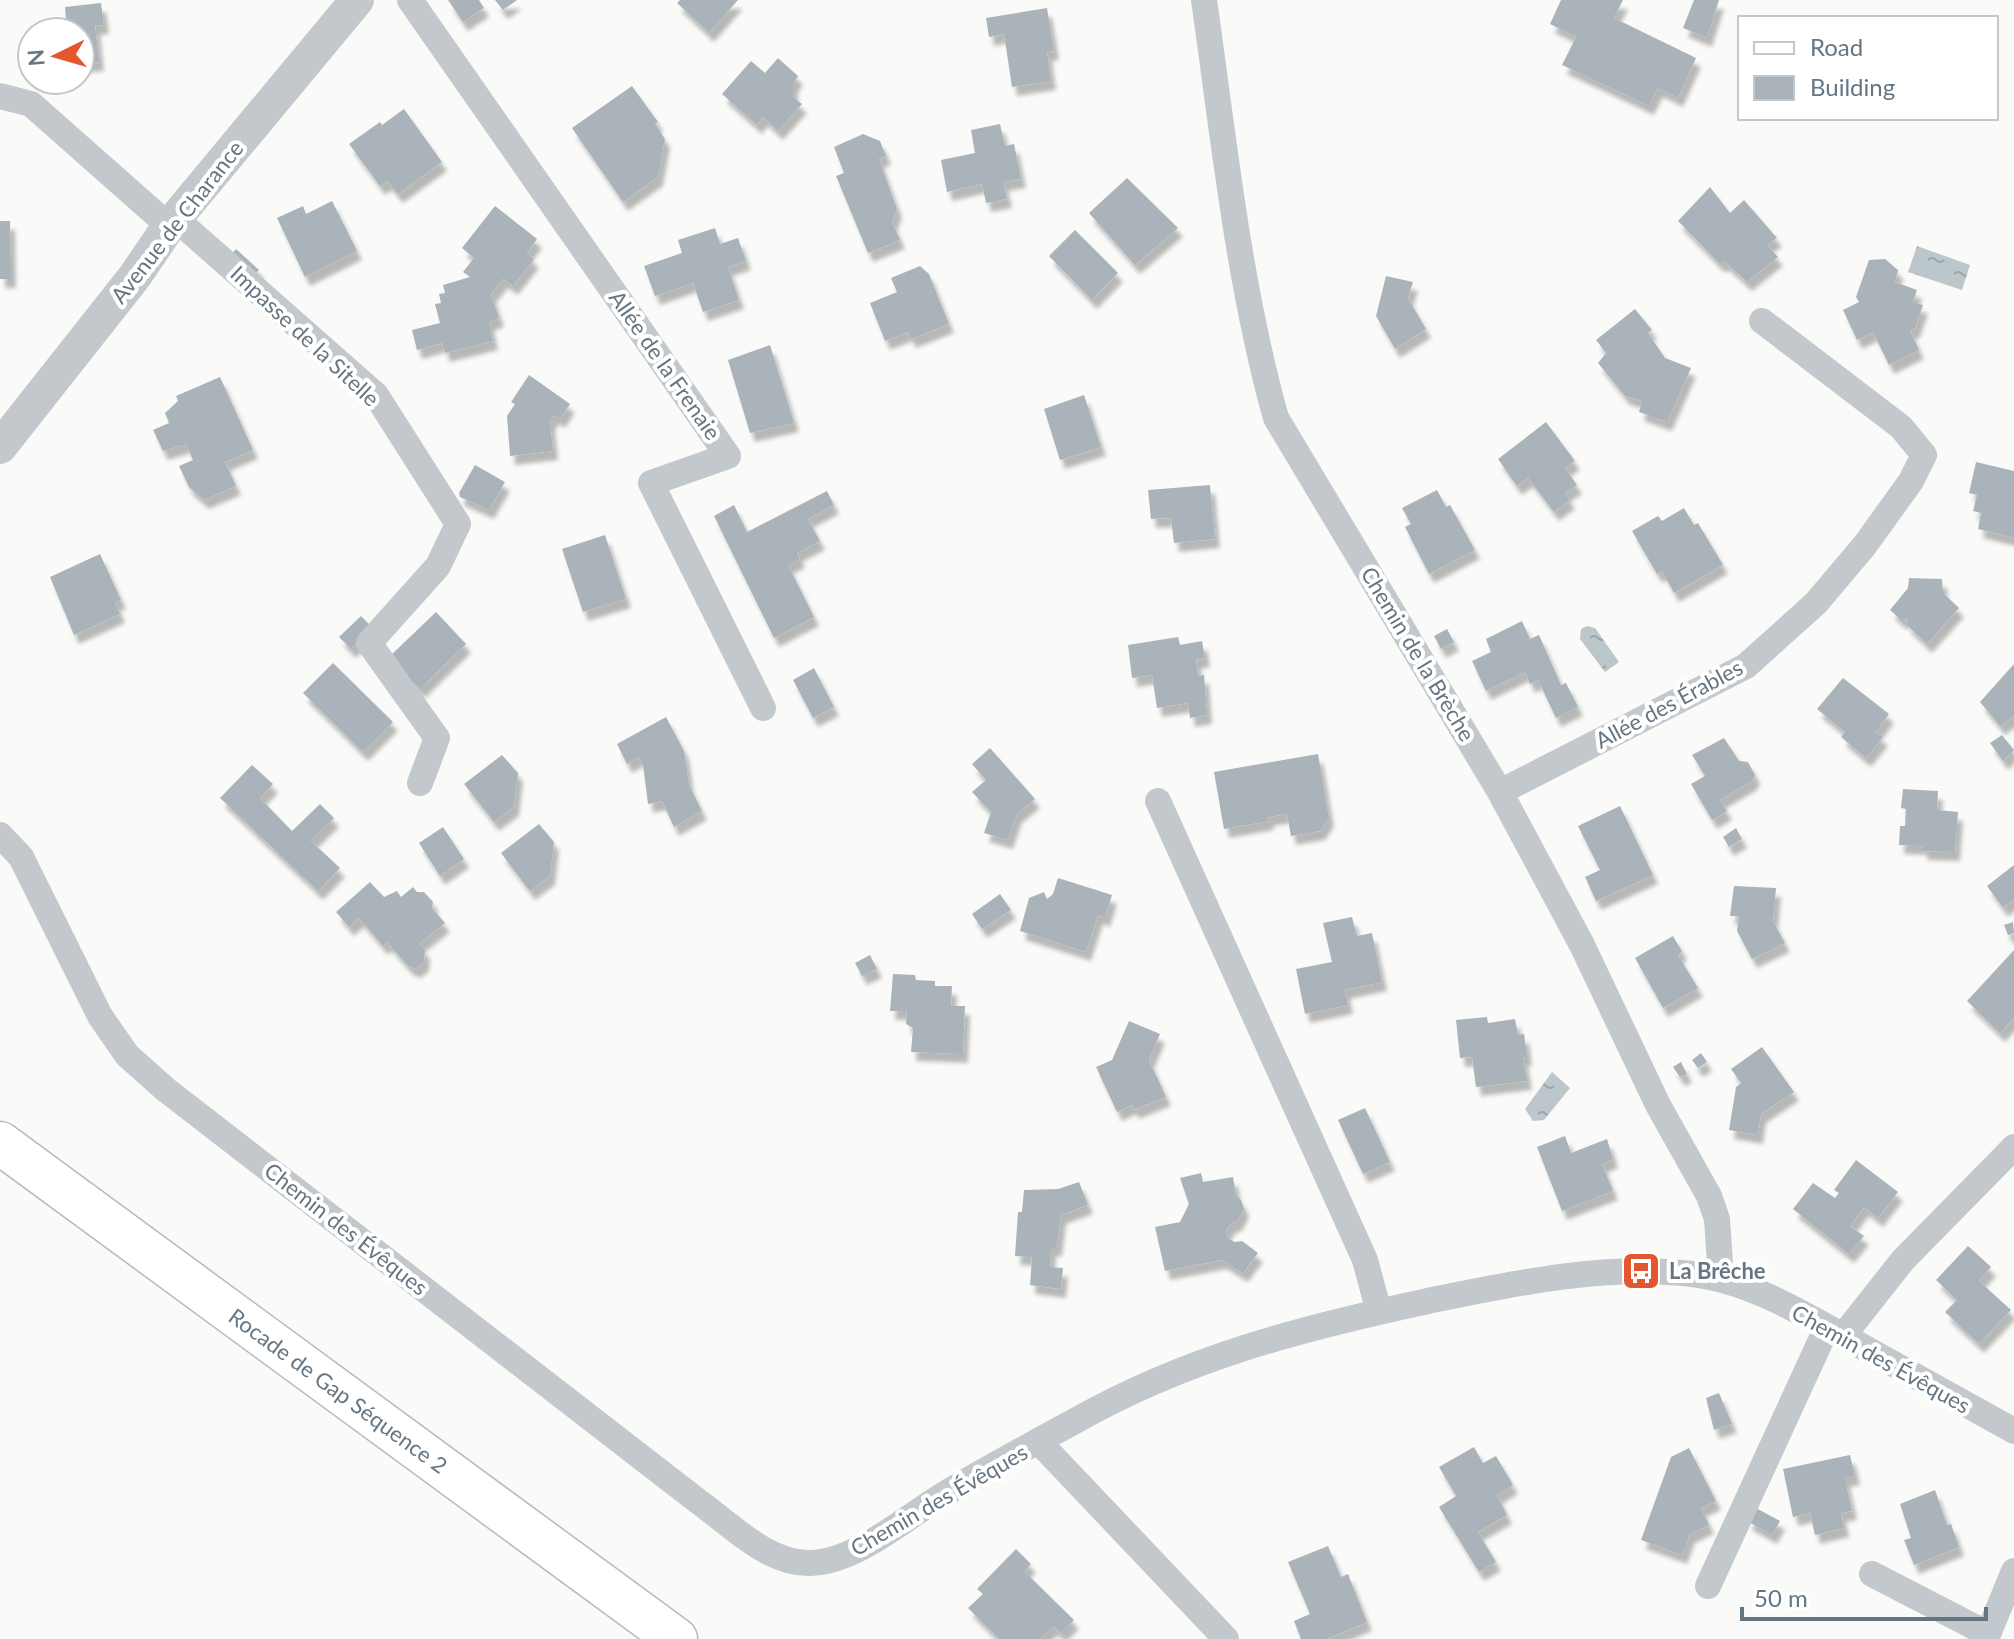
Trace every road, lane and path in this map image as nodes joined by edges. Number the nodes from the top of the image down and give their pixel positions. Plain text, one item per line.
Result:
1 (357, 0) edge
2 (410, 0) edge
3 (1204, 0) edge
4 (0, 96) edge
5 (172, 222) junction
6 (1762, 321) dead end
7 (0, 447) edge
8 (763, 708) dead end
9 (420, 783) dead end
10 (1500, 792) junction
11 (1158, 801) dead end
12 (0, 835) edge
13 (0, 1143) edge
14 (2014, 1147) edge
15 (1721, 1278) junction
16 (1379, 1312) junction
17 (1835, 1332) junction
18 (2014, 1431) edge
19 (1039, 1442) junction
20 (2014, 1571) edge
21 (1872, 1574) dead end
22 (1708, 1586) dead end
23 (1987, 1636) edge
24 (676, 1639) edge
25 (1226, 1639) edge

1 - 5 street, Avenue de Charance
2 - 8 street, Allée de la Frenaie
3 - 10 street, Chemin de la Brèche
4 - 5 street
5 - 7 street, Avenue de Charance
5 - 9 street, Impasse de la Sitelle
6 - 10 street, Allée des Érables
10 - 15 street, Chemin de la Brèche
11 - 16 street
12 - 19 street, Chemin des Évêques
13 - 24 main road, Rocade de Gap Séquence 2
14 - 17 street
15 - 16 street, Chemin des Évêques
15 - 17 street, Chemin des Évêques
16 - 19 street, Chemin des Évêques
17 - 18 street, Chemin des Évêques
17 - 22 street
19 - 25 street
20 - 23 street
21 - 23 street

